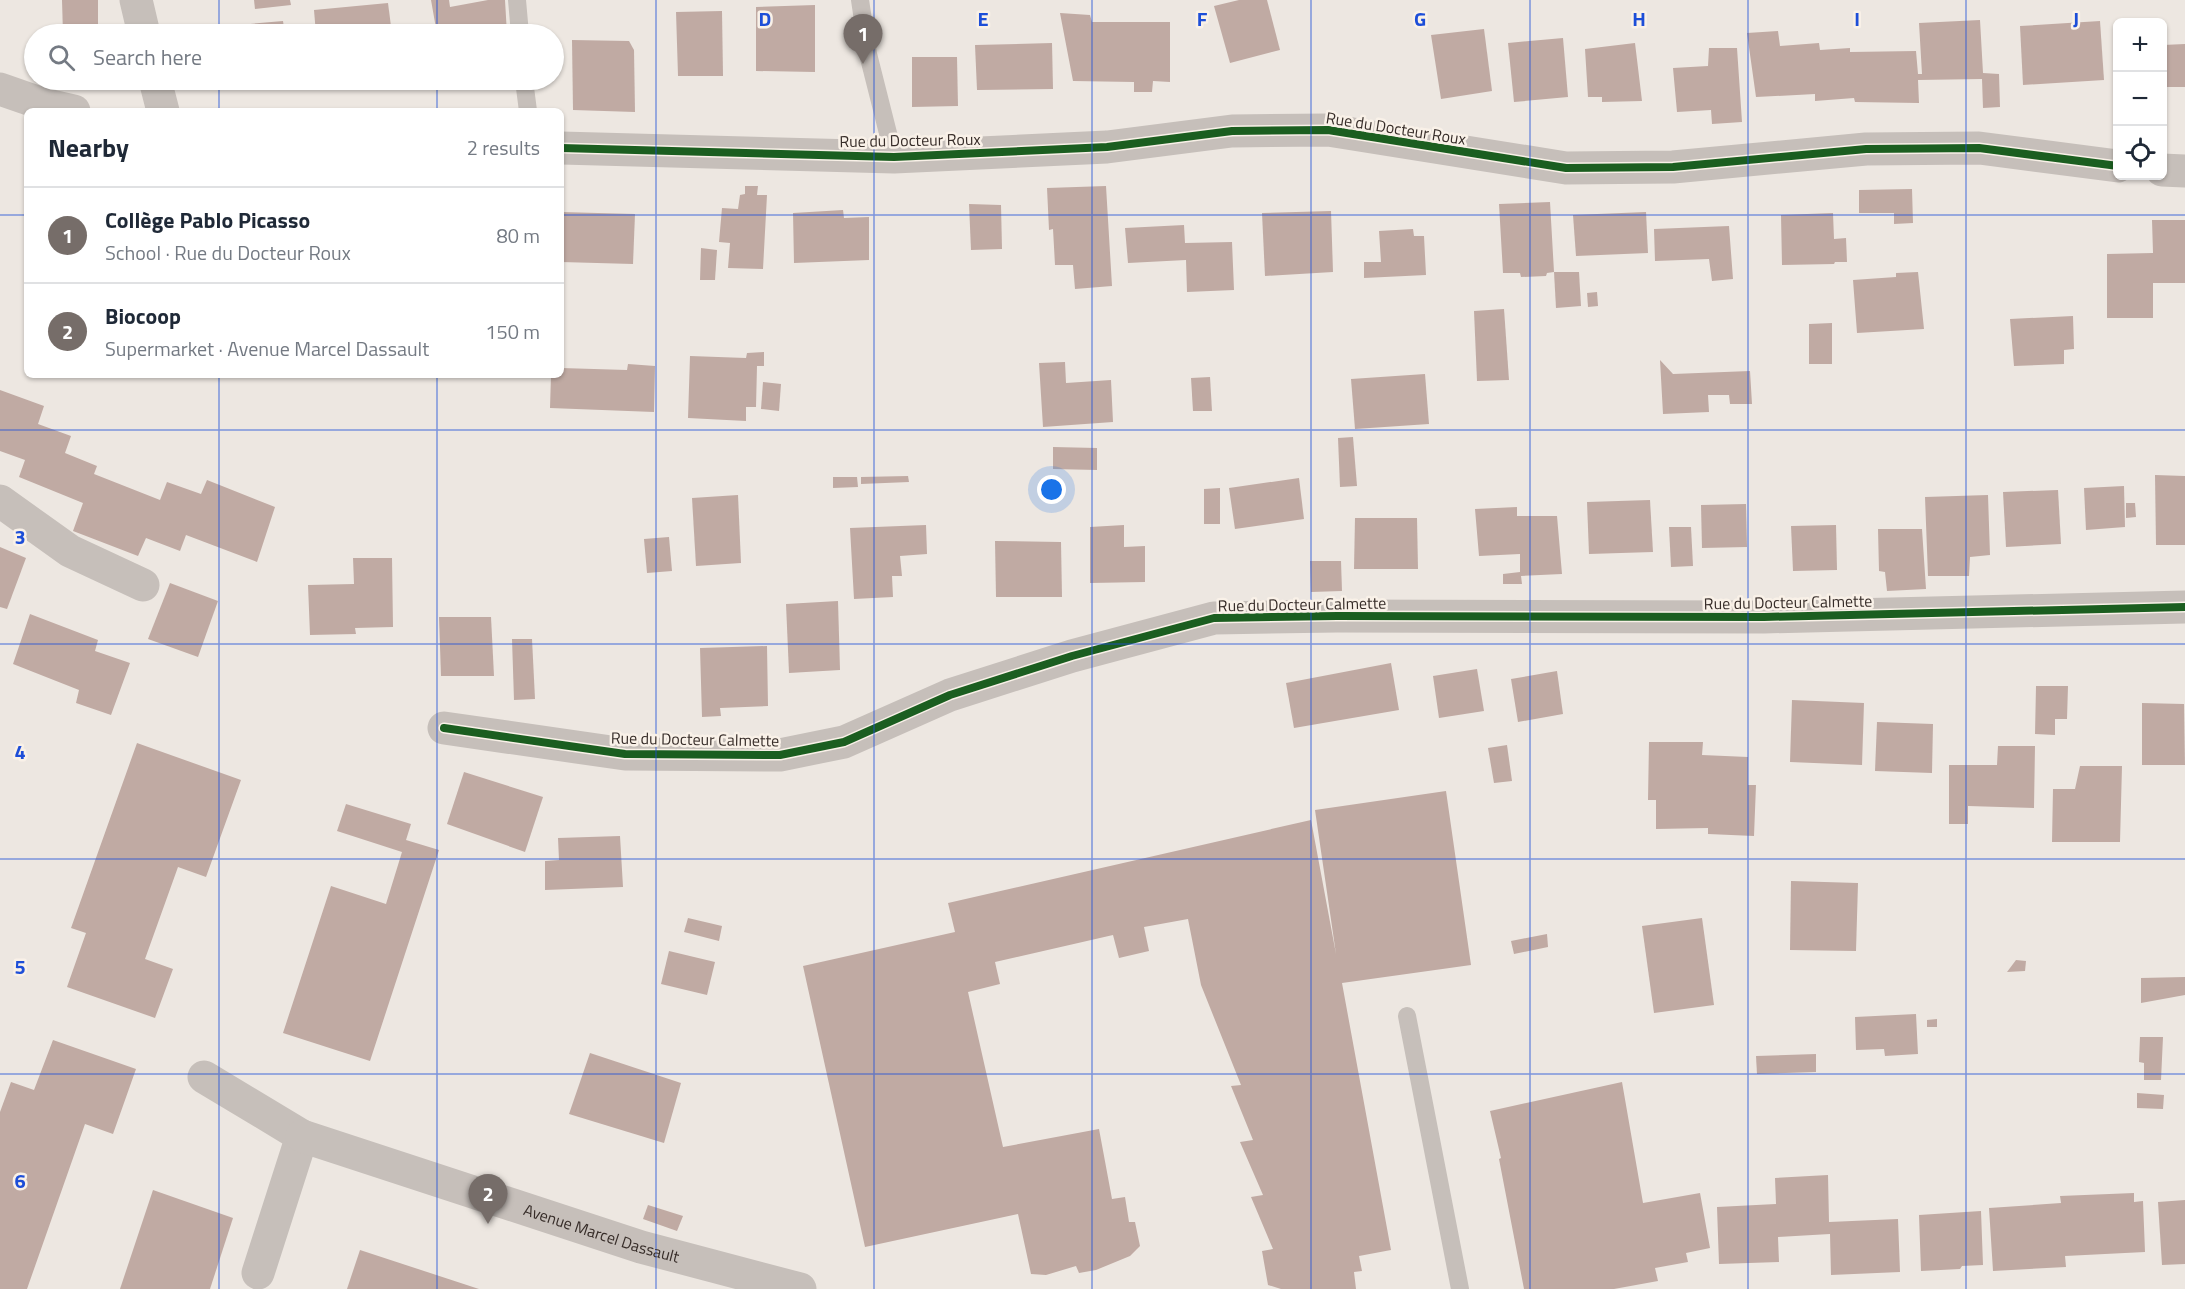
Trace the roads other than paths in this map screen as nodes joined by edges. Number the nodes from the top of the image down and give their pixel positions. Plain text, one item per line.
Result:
1 (136, 0) edge
2 (517, 0) edge
3 (860, 0) edge
4 (142, 24) edge
5 (519, 24) edge
6 (0, 89) edge
7 (158, 90) edge
8 (526, 90) edge
9 (61, 108) edge
10 (162, 108) edge
11 (528, 108) edge
12 (564, 148) edge
13 (894, 157) junction
14 (2113, 165) edge
15 (2167, 170) edge
16 (2185, 171) edge
17 (0, 501) edge
18 (143, 585) dead end
19 (2185, 607) edge
20 (444, 728) dead end
21 (1407, 1016) dead end
22 (204, 1077) dead end
23 (302, 1136) junction
24 (258, 1273) dead end
25 (800, 1289) edge
26 (1460, 1289) edge

1 - 4 street
2 - 5 lane
3 - 13 lane
6 - 9 street
7 - 10 street
8 - 11 lane
12 - 13 street, Rue du Docteur Roux
13 - 14 street, Rue du Docteur Roux
15 - 16 street
17 - 18 street
19 - 20 street, Rue du Docteur Calmette
21 - 26 lane
22 - 23 street, Avenue Marcel Dassault
23 - 24 street
23 - 25 street, Avenue Marcel Dassault

